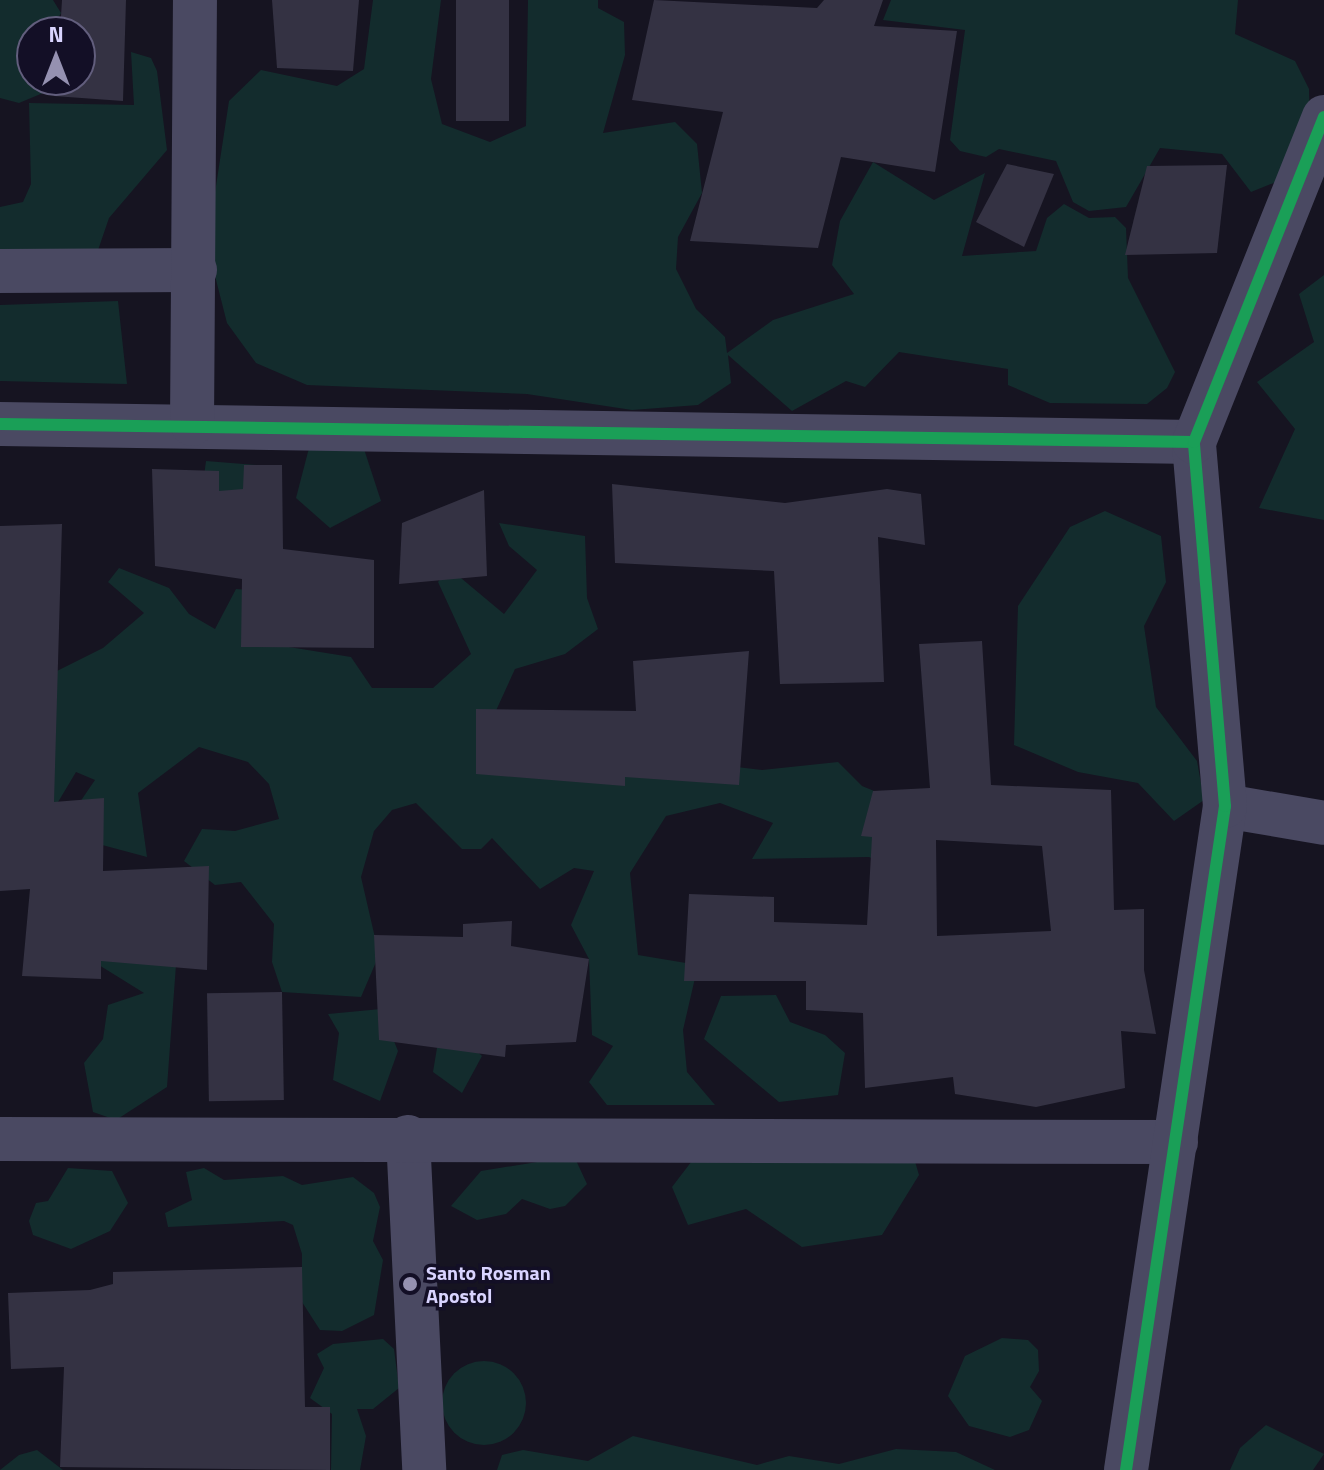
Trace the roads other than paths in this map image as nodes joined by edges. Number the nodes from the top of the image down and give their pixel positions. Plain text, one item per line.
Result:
1 (195, 0) edge
2 (1324, 117) edge
3 (195, 270) junction
4 (0, 271) edge
5 (0, 424) edge
6 (192, 424) junction
7 (1194, 442) junction
8 (1225, 806) junction
9 (1324, 823) edge
10 (408, 1137) junction
11 (0, 1139) edge
12 (1176, 1142) junction
13 (424, 1470) edge
14 (1126, 1470) edge

1 - 3 street
2 - 7 street
3 - 4 street
3 - 6 street
5 - 6 street
6 - 7 street
7 - 8 street
8 - 9 street
8 - 12 street
10 - 11 street
10 - 12 street
10 - 13 street
12 - 14 street

